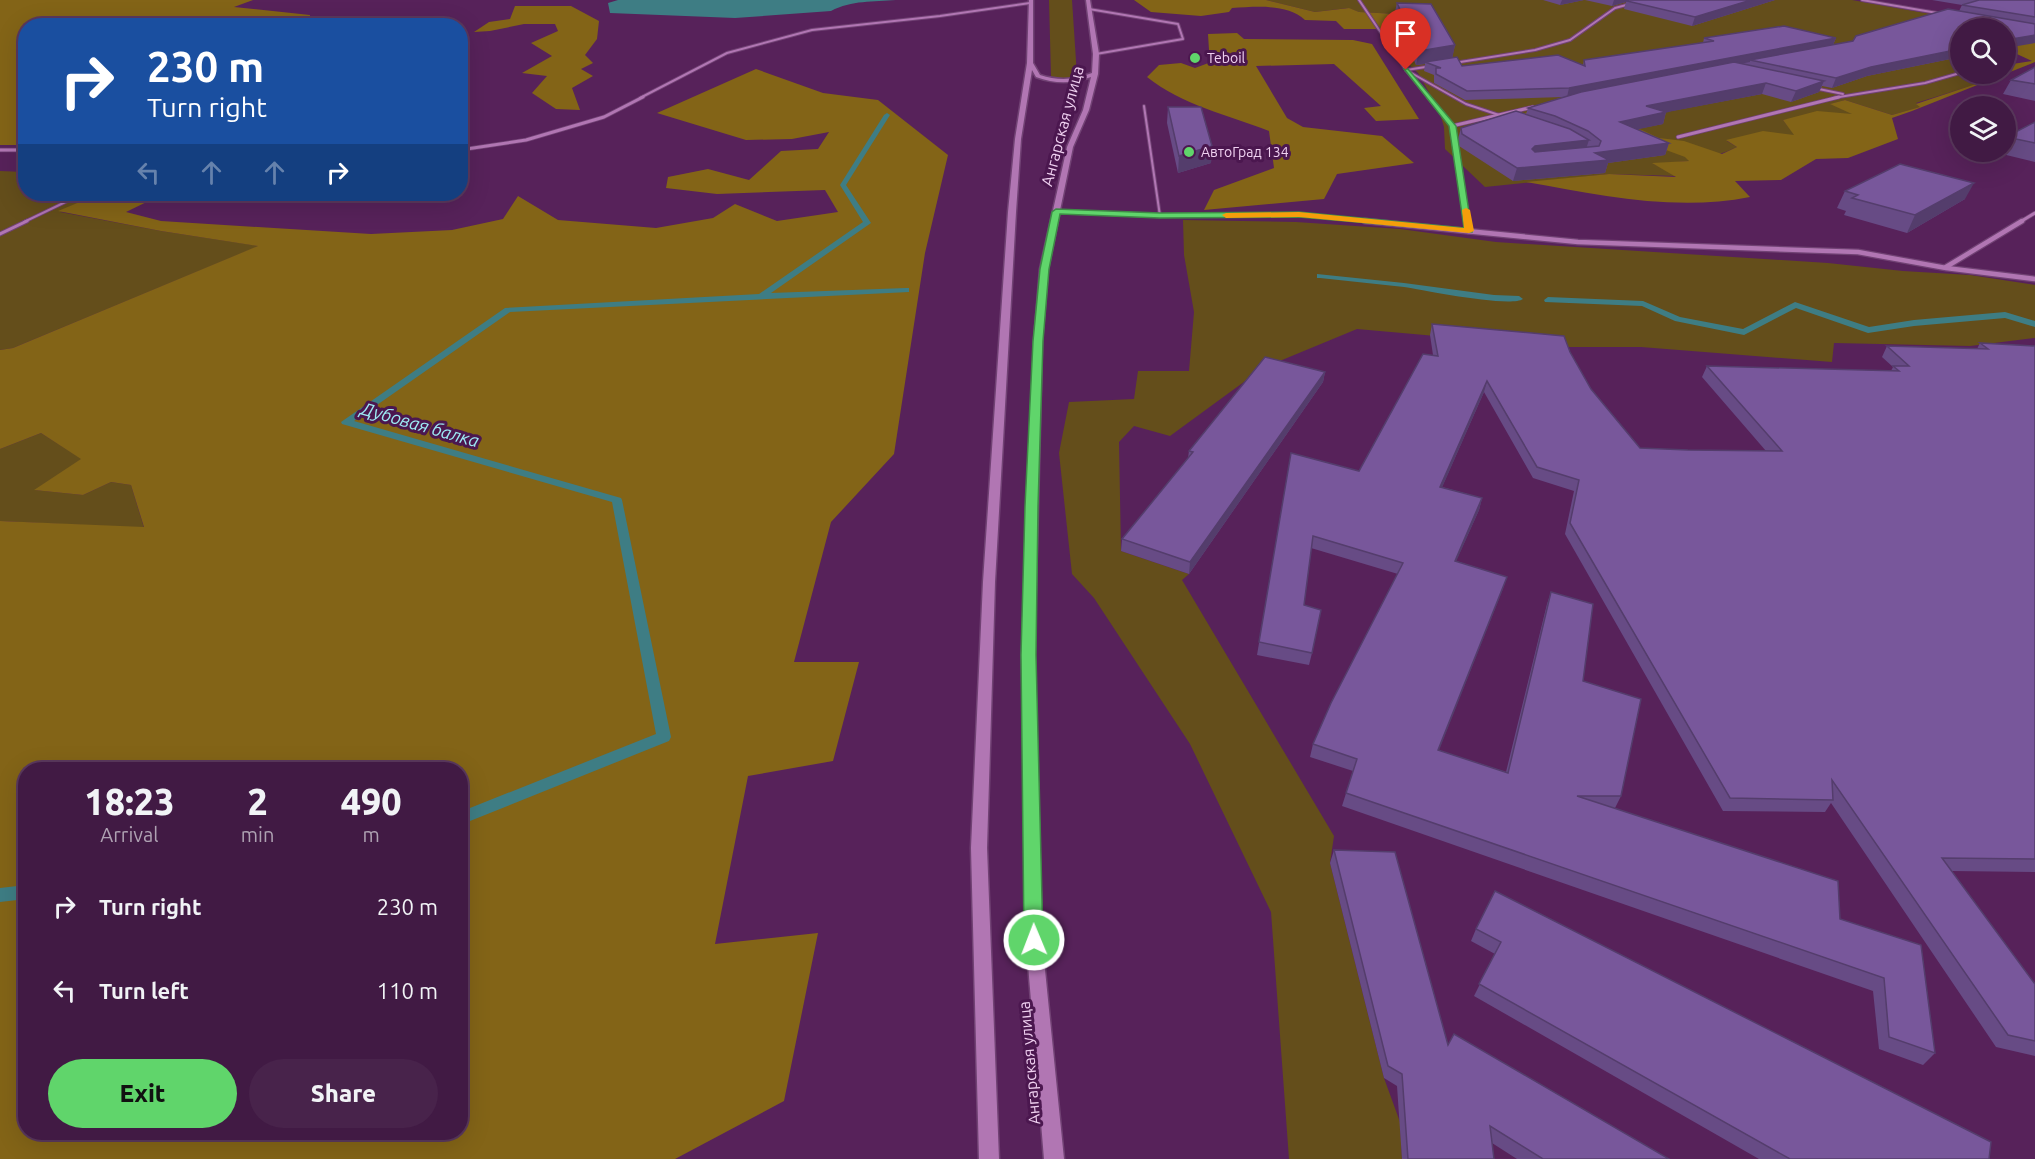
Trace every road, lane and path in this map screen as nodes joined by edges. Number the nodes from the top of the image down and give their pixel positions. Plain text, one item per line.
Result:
1 (1088, 0) edge
2 (1359, 0) edge
3 (1645, 0) edge
4 (1862, 0) edge
5 (1031, 2) edge
6 (1089, 9) junction
7 (1942, 14) edge
8 (1096, 54) junction
9 (1030, 63) junction
10 (1453, 63) edge
11 (1441, 65) edge
12 (1406, 70) junction
13 (1095, 74) junction
14 (1950, 76) edge
15 (1803, 86) edge
16 (1846, 95) junction
17 (1542, 105) edge
18 (1144, 106) dead end
19 (1496, 114) junction
20 (1505, 117) edge
21 (1452, 126) junction
22 (1678, 137) dead end
23 (468, 149) edge
24 (0, 150) edge
25 (18, 150) edge
26 (68, 201) edge
27 (1056, 212) junction
28 (2035, 213) edge
29 (1160, 216) junction
30 (1469, 231) junction
31 (0, 234) edge
32 (1946, 268) junction
33 (2035, 279) edge
34 (989, 1159) edge
35 (1054, 1159) edge

1 - 6 main road, Ангарская улица
2 - 12 street
3 - 10 street
4 - 7 street
5 - 9 main road, Ангарская улица
5 - 23 street
6 - 8 main road, Ангарская улица
6 - 8 lane
8 - 13 main road, Ангарская улица
9 - 13 main road
9 - 34 main road, Ангарская улица
11 - 12 street
12 - 19 lane
12 - 21 street
13 - 27 main road, Ангарская улица
14 - 16 street
15 - 16 street
16 - 22 street
17 - 19 street
18 - 29 lane
19 - 20 lane
19 - 21 street
21 - 30 street
24 - 25 street
26 - 31 lane
27 - 29 street
27 - 35 main road, Ангарская улица
28 - 32 street
29 - 30 street
30 - 32 street
32 - 33 street

